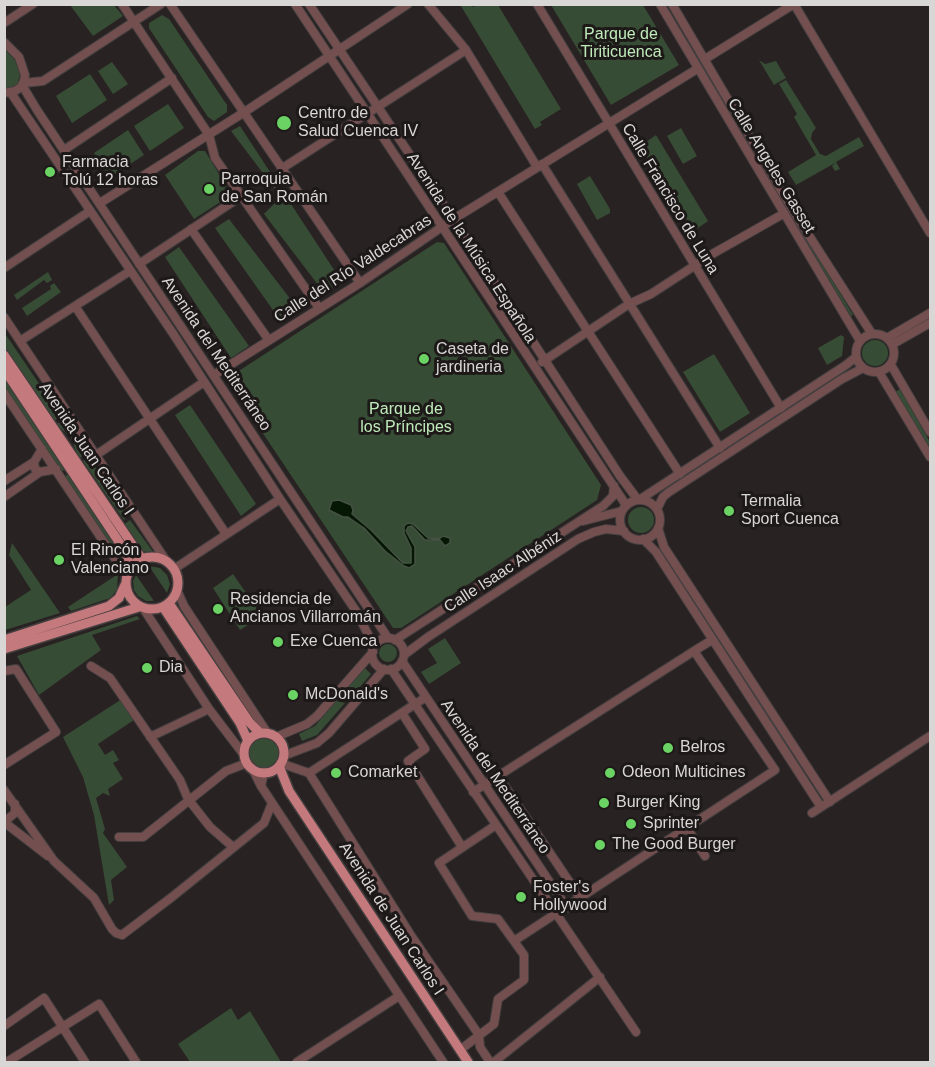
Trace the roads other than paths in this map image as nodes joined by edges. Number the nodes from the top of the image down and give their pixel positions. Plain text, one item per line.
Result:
1 (33, 4) edge
2 (122, 4) edge
3 (161, 4) edge
4 (170, 4) edge
5 (295, 4) edge
6 (309, 4) edge
7 (408, 4) edge
8 (429, 4) edge
9 (537, 4) edge
10 (660, 4) edge
11 (672, 4) edge
12 (794, 4) edge
13 (135, 22) junction
14 (4, 23) edge
15 (4, 42) edge
16 (339, 50) junction
17 (466, 50) junction
18 (329, 56) junction
19 (705, 58) junction
20 (696, 69) junction
21 (172, 78) junction
22 (23, 84) junction
23 (8, 93) edge
24 (377, 107) junction
25 (243, 113) junction
26 (367, 113) junction
27 (608, 123) junction
28 (209, 135) junction
29 (64, 150) junction
30 (539, 166) junction
31 (281, 169) junction
32 (498, 192) junction
33 (240, 197) junction
34 (100, 203) junction
35 (90, 211) junction
36 (783, 214) junction
37 (452, 220) junction
38 (442, 227) junction
39 (191, 230) junction
40 (930, 233) edge
41 (139, 264) junction
42 (695, 266) junction
43 (4, 268) edge
44 (130, 271) junction
45 (360, 283) junction
46 (629, 304) junction
47 (75, 306) junction
48 (319, 308) junction
49 (930, 313) edge
50 (4, 317) edge
51 (930, 323) edge
52 (588, 331) junction
53 (872, 334) junction
54 (268, 339) junction
55 (20, 341) junction
56 (860, 341) junction
57 (890, 341) junction
58 (4, 355) edge
59 (856, 357) junction
60 (544, 361) junction
61 (891, 365) junction
62 (534, 367) junction
63 (863, 368) junction
64 (4, 369) edge
65 (879, 372) junction
66 (214, 375) junction
67 (204, 382) junction
68 (4, 393) edge
69 (781, 408) junction
70 (150, 419) junction
71 (930, 432) edge
72 (720, 448) junction
73 (42, 449) junction
74 (96, 455) junction
75 (930, 457) edge
76 (34, 462) junction
77 (56, 468) junction
78 (40, 472) junction
79 (680, 474) junction
80 (4, 481) edge
81 (614, 486) junction
82 (4, 497) edge
83 (280, 499) junction
84 (639, 500) junction
85 (624, 508) junction
86 (657, 509) junction
87 (578, 523) junction
88 (658, 528) junction
89 (624, 531) junction
90 (226, 534) junction
91 (642, 539) junction
92 (142, 559) junction
93 (171, 566) junction
94 (127, 576) junction
95 (177, 590) junction
96 (166, 605) junction
97 (141, 608) junction
98 (391, 639) junction
99 (4, 640) edge
100 (712, 640) junction
101 (4, 649) edge
102 (373, 649) junction
103 (694, 651) junction
104 (403, 658) junction
105 (91, 666) dead end
106 (388, 669) junction
107 (4, 671) edge
108 (426, 697) junction
109 (415, 705) junction
110 (209, 709) junction
111 (402, 713) junction
112 (268, 735) junction
113 (930, 736) edge
114 (150, 737) junction
115 (248, 741) junction
116 (247, 762) junction
117 (281, 762) junction
118 (4, 765) edge
119 (267, 772) junction
120 (309, 773) junction
121 (498, 776) junction
122 (484, 785) junction
123 (261, 786) junction
124 (4, 790) edge
125 (289, 791) junction
126 (473, 792) junction
127 (188, 799) junction
128 (830, 802) junction
129 (272, 803) junction
130 (15, 804) junction
131 (821, 807) junction
132 (812, 813) dead end
133 (4, 822) edge
134 (27, 822) junction
135 (496, 825) junction
136 (687, 828) junction
137 (15, 831) junction
138 (119, 837) dead end
139 (462, 847) junction
140 (233, 848) junction
141 (705, 856) dead end
142 (54, 861) junction
143 (581, 899) junction
144 (567, 908) junction
145 (556, 915) junction
146 (514, 941) junction
147 (600, 977) junction
148 (399, 996) junction
149 (4, 1026) edge
150 (62, 1026) junction
151 (636, 1032) dead end
152 (479, 1035) junction
153 (460, 1050) junction
154 (4, 1058) edge
155 (7, 1062) edge
156 (86, 1062) edge
157 (136, 1062) edge
158 (297, 1062) edge
159 (443, 1062) edge
160 (468, 1062) edge
161 (492, 1062) edge

1 - 14 street
2 - 13 street
3 - 13 street
4 - 25 street
5 - 18 street, Avenida de la Música Española
6 - 16 street, Avenida de la Música Española
7 - 16 street
8 - 17 street
9 - 27 street, Calle Francisco de Luna
10 - 20 street, Calle Angeles Gasset
11 - 19 street, Calle Angeles Gasset
12 - 19 street
12 - 40 street
13 - 21 street
13 - 22 street
15 - 22 street, Avenida del Mediterráneo
16 - 18 street
16 - 24 street, Avenida de la Música Española
17 - 24 street
17 - 30 street
18 - 25 street
18 - 26 street, Avenida de la Música Española
19 - 53 street, Calle Angeles Gasset
20 - 27 street, Calle del Río Valdecabras
20 - 36 street, Calle Angeles Gasset
21 - 28 street
21 - 29 street
22 - 23 street
22 - 29 street, Avenida del Mediterráneo
23 - 35 street, Avenida del Mediterráneo
24 - 26 street
24 - 37 street, Avenida de la Música Española
25 - 28 street
25 - 31 street
26 - 31 street
26 - 38 street, Avenida de la Música Española
27 - 30 street, Calle del Río Valdecabras
27 - 42 street, Calle Francisco de Luna
28 - 33 street
28 - 34 street
29 - 34 street, Avenida del Mediterráneo
30 - 32 street, Calle del Río Valdecabras
30 - 46 street
31 - 45 street
32 - 37 street, Calle del Río Valdecabras
32 - 52 street
33 - 39 street
33 - 48 street
34 - 41 street, Avenida del Mediterráneo
35 - 43 street
35 - 44 street, Avenida del Mediterráneo
36 - 42 street
36 - 56 street, Calle Angeles Gasset
37 - 38 street, Calle del Río Valdecabras
37 - 60 street, Avenida de la Música Española
38 - 45 street, Calle del Río Valdecabras
38 - 62 street, Avenida de la Música Española
39 - 41 street
39 - 54 street
41 - 66 street, Avenida del Mediterráneo
42 - 46 street
42 - 69 street, Calle Francisco de Luna
44 - 47 street
44 - 67 street, Avenida del Mediterráneo
45 - 48 street, Calle del Río Valdecabras
46 - 52 street
46 - 72 street
47 - 55 street
47 - 70 street
48 - 54 street, Calle del Río Valdecabras
49 - 57 street
50 - 55 street
51 - 57 street
52 - 60 street
52 - 79 street
53 - 56 street
53 - 57 street
54 - 66 street, Calle del Río Valdecabras
55 - 74 street
56 - 59 street
57 - 61 street
58 - 92 main road, Avenida Juan Carlos I
59 - 63 street
59 - 69 street
60 - 62 street
60 - 84 street, Avenida de la Música Española
61 - 65 street
61 - 71 street
62 - 81 street, Avenida de la Música Española
63 - 65 street
63 - 86 street
64 - 94 main road, Avenida Juan Carlos I
65 - 75 street
66 - 98 street, Avenida del Mediterráneo
67 - 70 street
67 - 83 street, Avenida del Mediterráneo
68 - 73 street
69 - 72 street
70 - 74 street
70 - 90 street
72 - 79 street
73 - 76 street
73 - 77 street
74 - 93 street
76 - 78 street
76 - 80 street
77 - 78 street
77 - 94 street
78 - 82 street
79 - 84 street
81 - 85 street, Avenida de la Música Española
81 - 87 street, Calle Isaac Albéniz
83 - 90 street
83 - 102 street, Avenida del Mediterráneo
84 - 85 street
84 - 86 street
85 - 87 street, Calle Isaac Albéniz
85 - 89 street
86 - 88 street
87 - 98 street, Calle Isaac Albéniz
88 - 91 street
88 - 128 street
89 - 91 street
89 - 104 street, Calle Isaac Albéniz
90 - 93 street
91 - 100 street
92 - 93 main road
92 - 94 main road
93 - 95 main road
94 - 97 main road
94 - 99 main road
95 - 96 main road
95 - 112 street
96 - 97 main road
96 - 112 main road
96 - 115 main road
97 - 101 main road
97 - 110 street
98 - 102 street
98 - 104 street
100 - 103 street
100 - 131 street
102 - 106 street
102 - 112 street
103 - 121 street
103 - 136 street
104 - 106 street
104 - 108 street, Avenida del Mediterráneo
105 - 114 street
106 - 109 street, Avenida del Mediterráneo
106 - 117 street
107 - 118 street
108 - 109 street
108 - 122 street, Avenida del Mediterráneo
109 - 111 street
109 - 126 street, Avenida del Mediterráneo
110 - 114 street
110 - 116 street
111 - 120 street
111 - 139 street
112 - 115 main road
112 - 117 main road
113 - 128 street
114 - 127 street
115 - 116 main road
116 - 119 main road
116 - 123 street
116 - 127 street
117 - 119 main road
117 - 120 street
117 - 125 main road
119 - 123 street
119 - 125 main road
120 - 152 street
121 - 122 street
121 - 143 street, Avenida del Mediterráneo
122 - 126 street
122 - 144 street, Avenida del Mediterráneo
123 - 129 street
124 - 130 street
125 - 153 main road, Avenida de Juan Carlos I
126 - 135 street, Avenida del Mediterráneo
127 - 138 street
127 - 140 street
128 - 131 street
129 - 140 street
129 - 148 street
130 - 133 street
130 - 134 street
131 - 132 street
133 - 137 street
134 - 137 street
134 - 142 street
135 - 139 street
135 - 145 street, Avenida del Mediterráneo
136 - 141 street
136 - 143 street
137 - 142 street
139 - 146 street
140 - 142 street
143 - 144 street
144 - 145 street
145 - 146 street
145 - 147 street, Avenida del Mediterráneo
146 - 152 street
147 - 151 street, Avenida del Mediterráneo
147 - 161 street
148 - 158 street
148 - 159 street
149 - 150 street
150 - 155 street
150 - 156 street
150 - 157 street
152 - 153 street
152 - 161 street
153 - 160 main road, Avenida de Juan Carlos I
154 - 155 street

